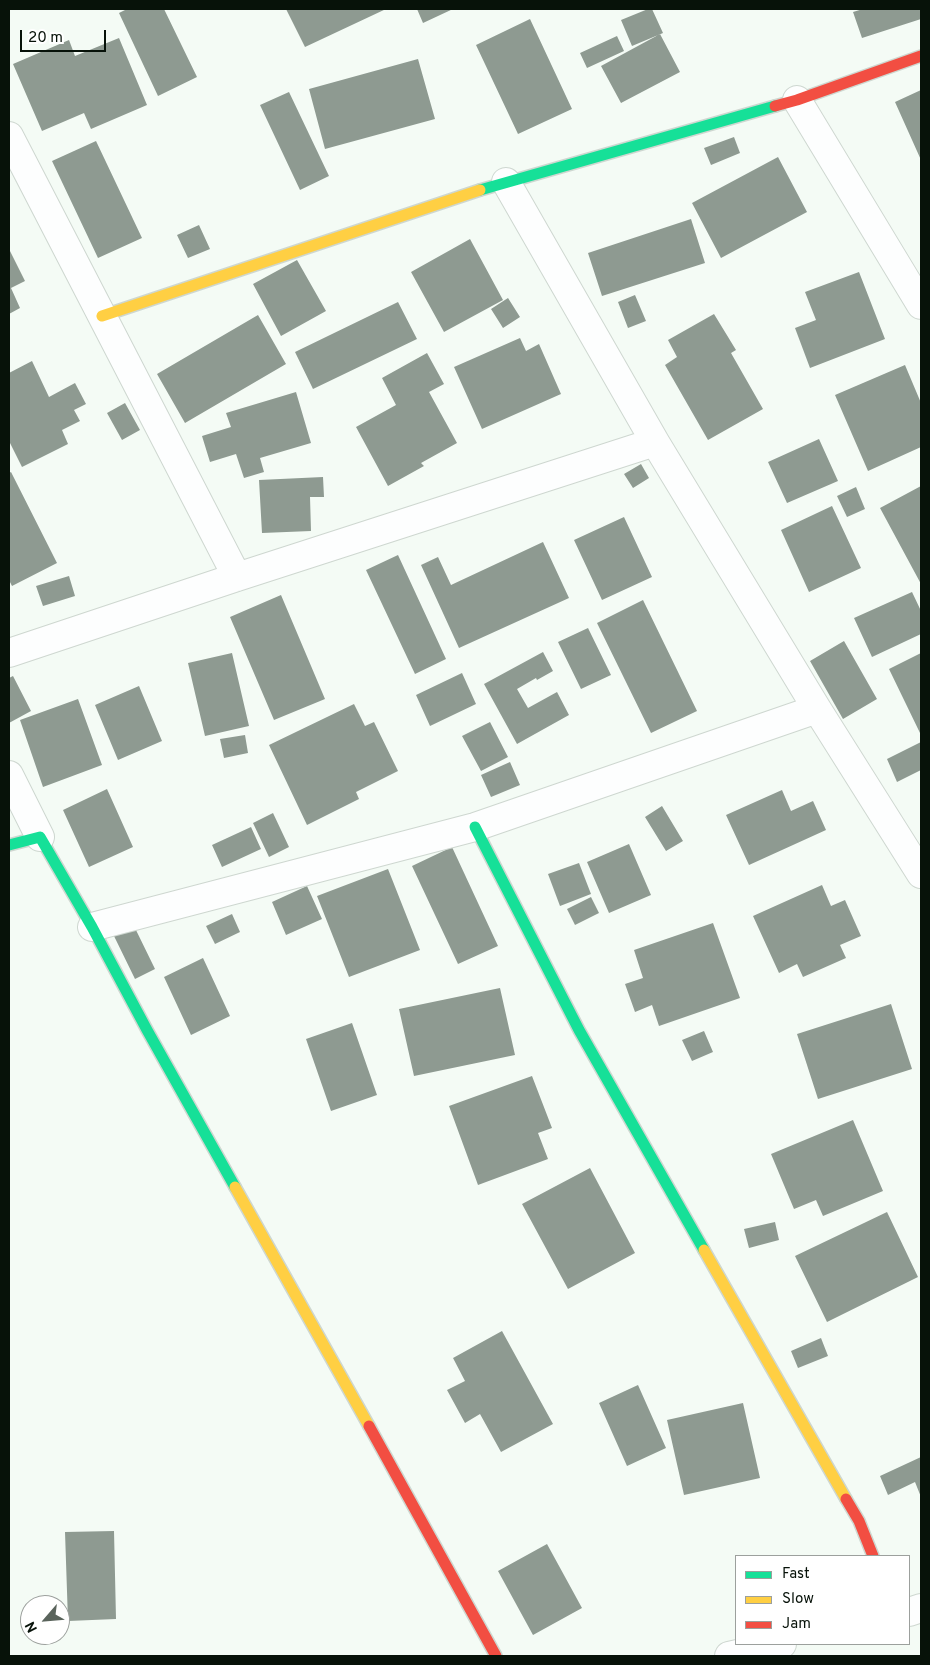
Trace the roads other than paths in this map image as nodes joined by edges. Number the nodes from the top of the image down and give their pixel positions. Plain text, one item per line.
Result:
1 (921, 56) edge
2 (797, 100) junction
3 (9, 136) edge
4 (506, 182) junction
5 (921, 305) edge
6 (102, 316) junction
7 (655, 442) junction
8 (237, 576) junction
9 (9, 653) edge
10 (817, 709) junction
11 (9, 774) edge
12 (475, 827) junction
13 (40, 837) junction
14 (9, 845) edge
15 (921, 874) edge
16 (92, 927) junction
17 (873, 1555) edge
18 (778, 1645) edge
19 (496, 1656) edge
20 (730, 1656) edge

1 - 2 street
2 - 4 street
2 - 5 street
3 - 6 street
4 - 6 street
4 - 7 street
6 - 8 street
7 - 8 street
7 - 10 street
8 - 9 street
10 - 12 street
10 - 15 street
11 - 13 street
12 - 16 street
12 - 17 street
13 - 14 street
13 - 16 street
16 - 19 street
18 - 20 street

